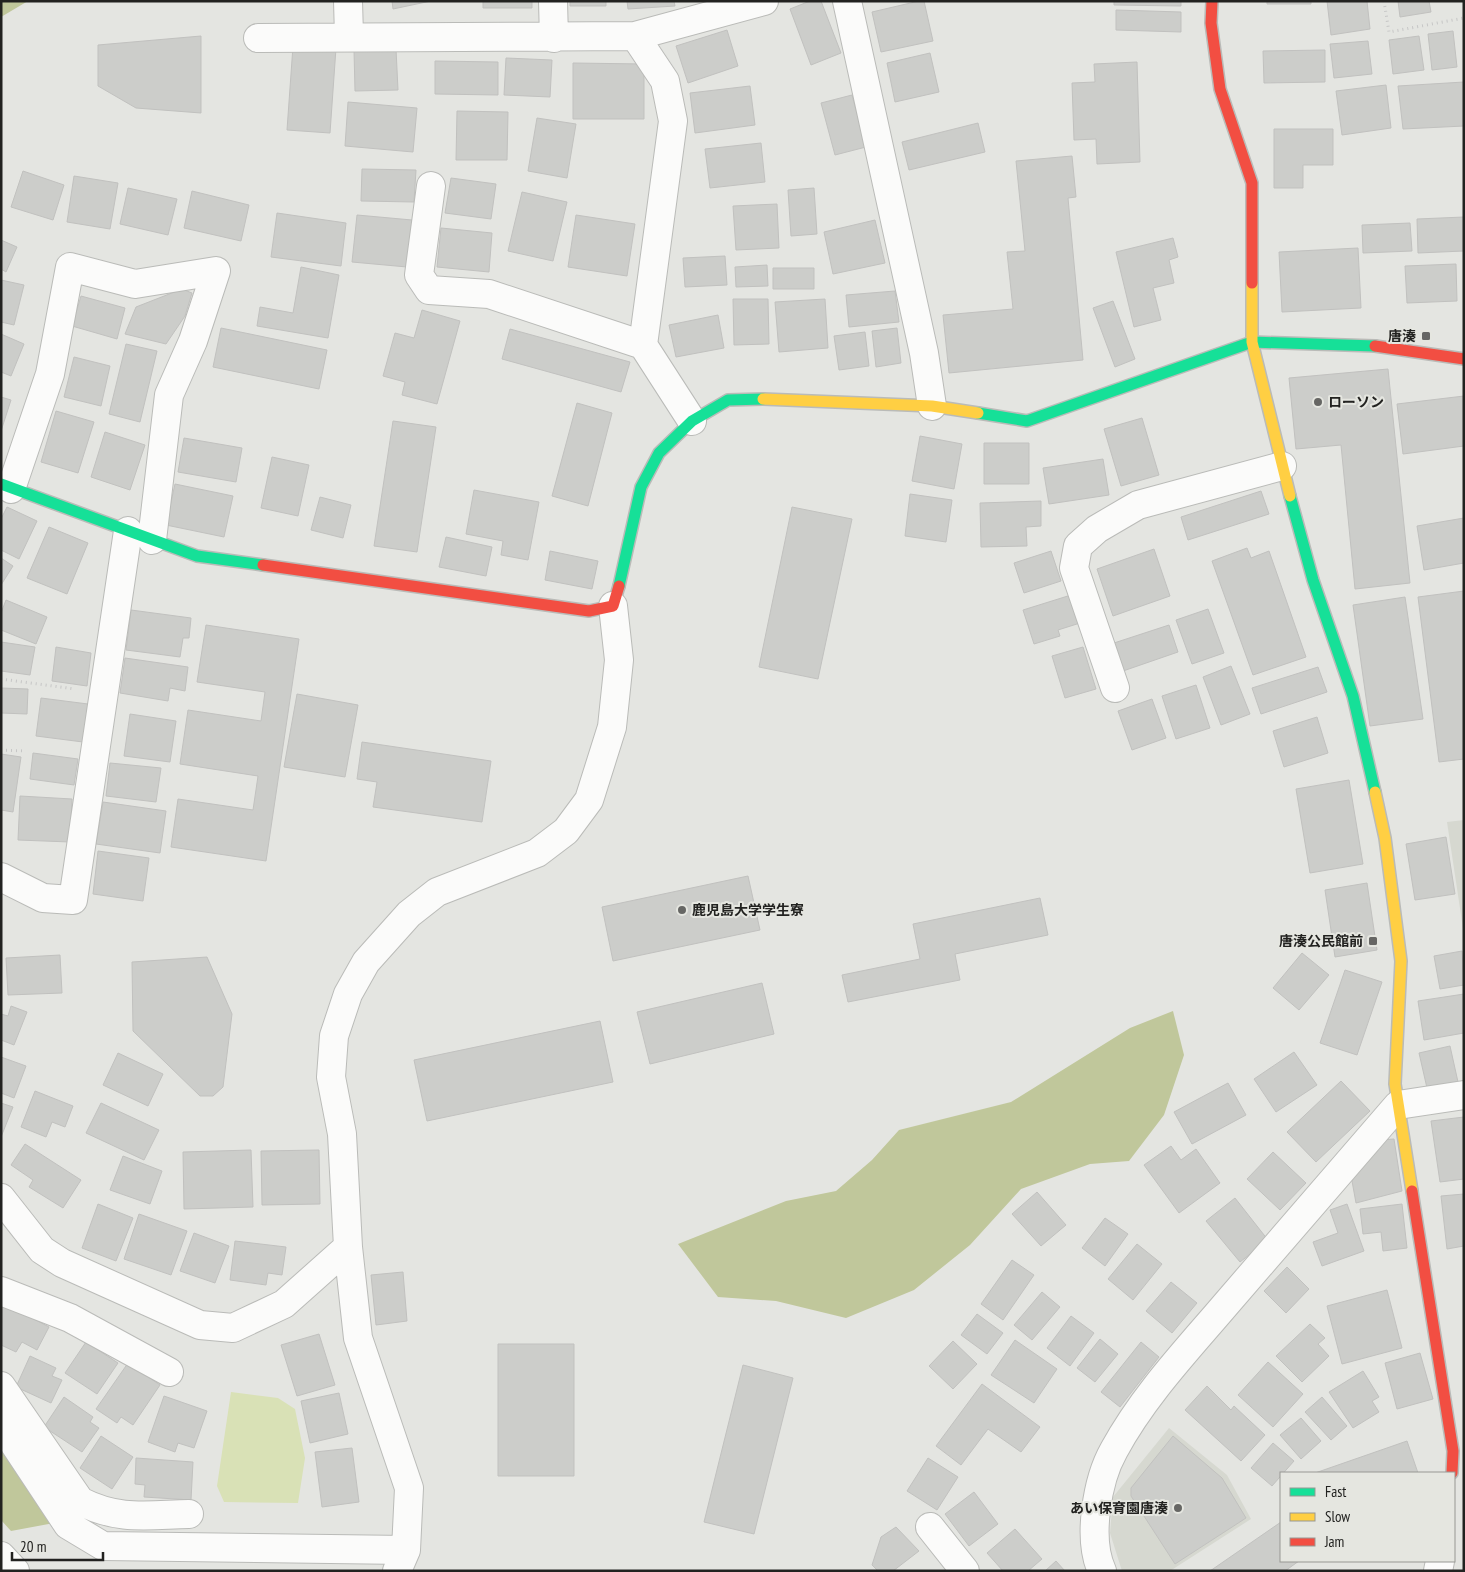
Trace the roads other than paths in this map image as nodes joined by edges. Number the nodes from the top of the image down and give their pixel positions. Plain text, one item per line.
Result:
1 (348, 1) edge
2 (553, 1) edge
3 (847, 1) edge
4 (1212, 1) edge
5 (761, 2) edge
6 (349, 36) junction
7 (635, 36) junction
8 (258, 38) dead end
9 (554, 38) junction
10 (431, 186) dead end
11 (1252, 342) junction
12 (643, 345) junction
13 (1464, 359) edge
14 (932, 406) junction
15 (692, 421) junction
16 (1282, 466) junction
17 (6, 487) edge
18 (140, 536) junction
19 (613, 606) junction
20 (1115, 688) dead end
21 (1, 877) edge
22 (1464, 1095) edge
23 (1398, 1105) junction
24 (1, 1198) edge
25 (348, 1247) junction
26 (1, 1291) edge
27 (169, 1372) dead end
28 (1, 1386) edge
29 (1, 1424) edge
30 (1457, 1456) edge
31 (189, 1514) dead end
32 (930, 1527) dead end
33 (1, 1556) edge
34 (401, 1560) edge
35 (15, 1571) edge
36 (965, 1571) edge
37 (1102, 1571) edge

1 - 6 street
2 - 9 street
3 - 14 street
4 - 11 street
5 - 7 street
6 - 8 street
6 - 9 street
7 - 9 street
7 - 12 street
10 - 12 street
11 - 13 street
11 - 14 street
11 - 16 street
12 - 15 street
14 - 15 street
15 - 19 street
16 - 20 street
16 - 23 street
17 - 18 street
17 - 18 street
18 - 19 street
18 - 21 street
19 - 25 street
22 - 23 street
23 - 30 street
23 - 37 street
24 - 25 street
25 - 34 street
26 - 27 street
28 - 31 street
29 - 34 street
32 - 36 street
33 - 35 street

